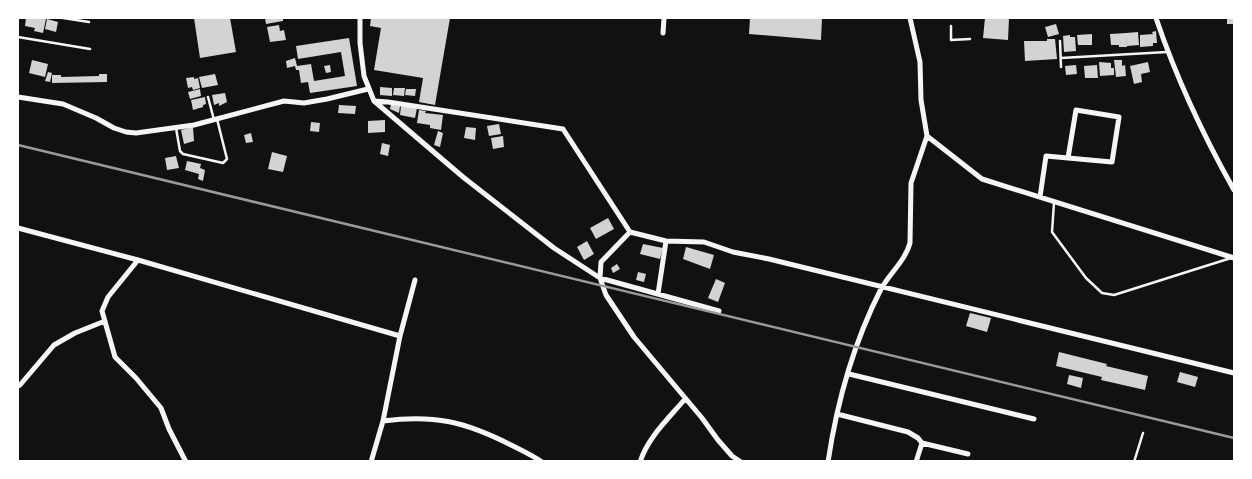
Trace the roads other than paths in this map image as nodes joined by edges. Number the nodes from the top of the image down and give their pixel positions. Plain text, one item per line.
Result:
1 (63, 18) edge
2 (360, 18) edge
3 (664, 18) edge
4 (910, 18) edge
5 (1156, 18) edge
6 (89, 22) dead end
7 (951, 26) dead end
8 (663, 33) dead end
9 (18, 37) edge
10 (970, 39) dead end
11 (1060, 41) dead end
12 (90, 49) dead end
13 (1168, 52) junction
14 (1061, 58) junction
15 (1061, 67) dead end
16 (368, 89) junction
17 (18, 97) edge
18 (208, 97) dead end
19 (374, 101) junction
20 (216, 119) junction
21 (176, 128) junction
22 (927, 136) junction
23 (1068, 158) junction
24 (1234, 190) edge
25 (1040, 197) junction
26 (1054, 201) junction
27 (18, 228) edge
28 (630, 232) junction
29 (666, 241) junction
30 (1234, 258) edge
31 (138, 260) junction
32 (600, 278) junction
33 (415, 280) dead end
34 (882, 287) junction
35 (658, 294) junction
36 (719, 311) dead end
37 (105, 321) junction
38 (400, 336) junction
39 (1234, 372) edge
40 (848, 374) junction
41 (18, 386) edge
42 (685, 399) junction
43 (837, 414) junction
44 (1034, 419) dead end
45 (383, 421) junction
46 (1143, 432) dead end
47 (922, 443) junction
48 (968, 454) dead end
49 (186, 462) edge
50 (371, 462) edge
51 (542, 462) edge
52 (640, 462) edge
53 (741, 462) edge
54 (828, 462) edge
55 (916, 462) edge
56 (1134, 462) edge

1 - 6 lane
2 - 16 street
3 - 8 street
4 - 22 street
5 - 13 street
7 - 10 lane
9 - 12 lane
11 - 14 lane
13 - 14 lane
13 - 24 street
14 - 15 lane
16 - 19 street
16 - 20 street
17 - 21 street
18 - 20 lane
19 - 28 street
19 - 32 street
20 - 21 street
20 - 21 lane
22 - 25 street
22 - 34 street
23 - 23 street
23 - 25 street
25 - 26 street
26 - 30 street
26 - 30 lane
27 - 31 street
28 - 29 street
28 - 32 street
29 - 34 street
29 - 35 street
31 - 37 street
31 - 38 street
32 - 35 street
32 - 42 street
33 - 38 street
34 - 39 street
34 - 40 street
35 - 36 street
37 - 41 street
37 - 49 street
38 - 45 street
40 - 43 street
40 - 44 street
42 - 52 street
42 - 53 street
43 - 47 street
43 - 54 street
45 - 50 street
45 - 51 street
46 - 56 lane
47 - 48 street
47 - 55 street

